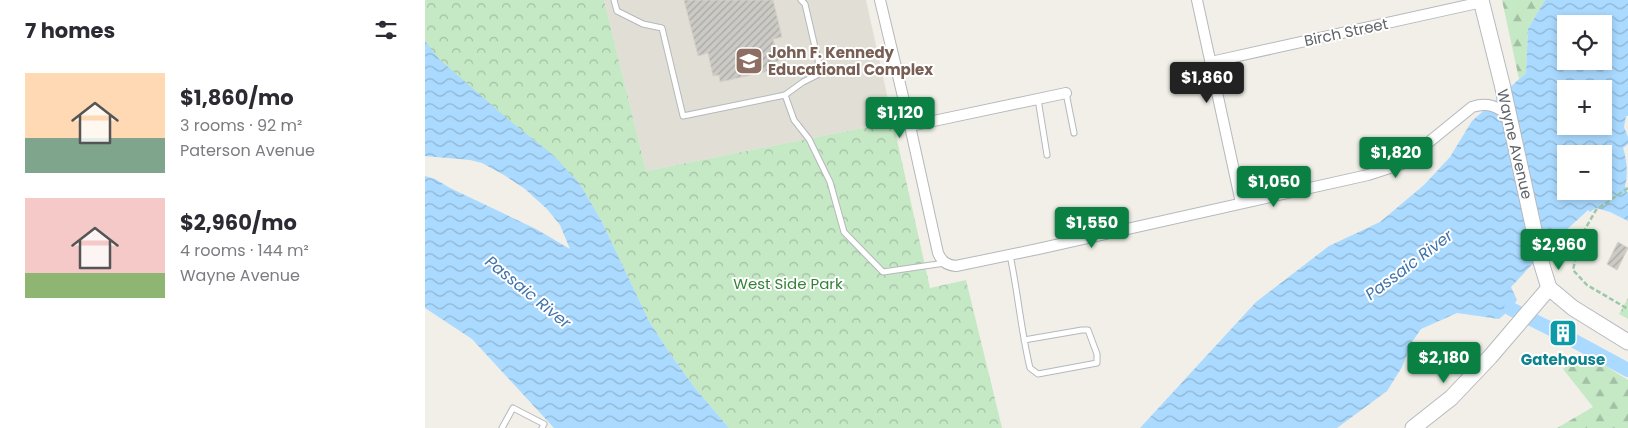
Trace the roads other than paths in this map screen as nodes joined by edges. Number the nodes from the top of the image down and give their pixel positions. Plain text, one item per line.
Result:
1 (614, 0) edge
2 (801, 0) edge
3 (880, 0) edge
4 (1197, 0) edge
5 (1481, 1) edge
6 (1211, 62) junction
7 (1066, 93) joint
8 (785, 95) junction
9 (1038, 99) junction
10 (1509, 116) junction
11 (910, 126) junction
12 (1074, 133) dead end
13 (1047, 155) dead end
14 (1241, 203) junction
15 (1010, 255) junction
16 (945, 263) junction
17 (1549, 288) junction
18 (1024, 340) junction
19 (1628, 342) edge
20 (502, 428) edge
21 (542, 428) edge
22 (1413, 428) edge

1 - 8 lane
2 - 8 lane
3 - 11 street
4 - 6 street
5 - 6 street, Birch Street
5 - 10 main road, Wayne Avenue
6 - 14 street
7 - 9 street
7 - 12 lane
8 - 16 lane
9 - 11 street
9 - 13 lane
10 - 14 street
10 - 17 main road, Wayne Avenue
11 - 16 street
14 - 15 street
15 - 16 street
15 - 18 lane
17 - 19 main road
17 - 22 main road
18 - 18 lane
20 - 21 lane

